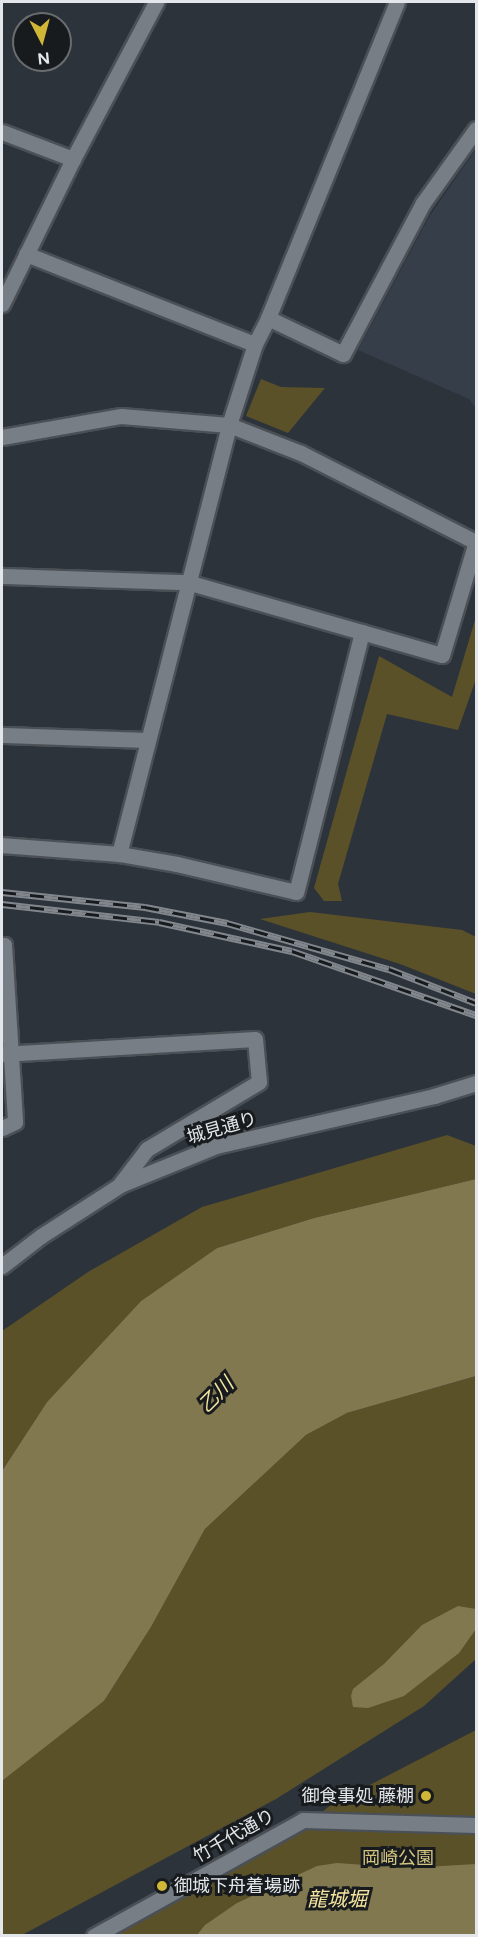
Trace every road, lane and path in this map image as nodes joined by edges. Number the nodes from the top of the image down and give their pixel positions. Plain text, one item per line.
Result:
1 (156, 2) edge
2 (397, 2) edge
3 (477, 129) edge
4 (2, 132) edge
5 (73, 159) junction
6 (26, 254) junction
7 (2, 304) edge
8 (268, 318) junction
9 (255, 344) junction
10 (229, 425) junction
11 (2, 437) edge
12 (477, 542) edge
13 (2, 576) edge
14 (188, 582) junction
15 (362, 632) junction
16 (2, 735) edge
17 (146, 740) junction
18 (2, 845) edge
19 (119, 855) junction
20 (2, 945) edge
21 (6, 1054) edge
22 (477, 1083) edge
23 (2, 1128) edge
24 (120, 1185) junction
25 (2, 1266) edge
26 (477, 1825) edge
27 (94, 1935) edge

1 - 5 street
2 - 8 street
3 - 8 street
4 - 5 street
5 - 6 street
6 - 7 street
6 - 9 street
8 - 9 street
9 - 10 street
10 - 11 street
10 - 12 street
10 - 14 street
12 - 15 street
13 - 14 street
14 - 15 street
14 - 17 street
15 - 19 street
16 - 17 street
17 - 19 street
18 - 19 street
20 - 21 street
21 - 23 street
21 - 24 street
22 - 24 street, 城見通り
24 - 25 street, 城見通り
26 - 27 street, 竹千代通り

